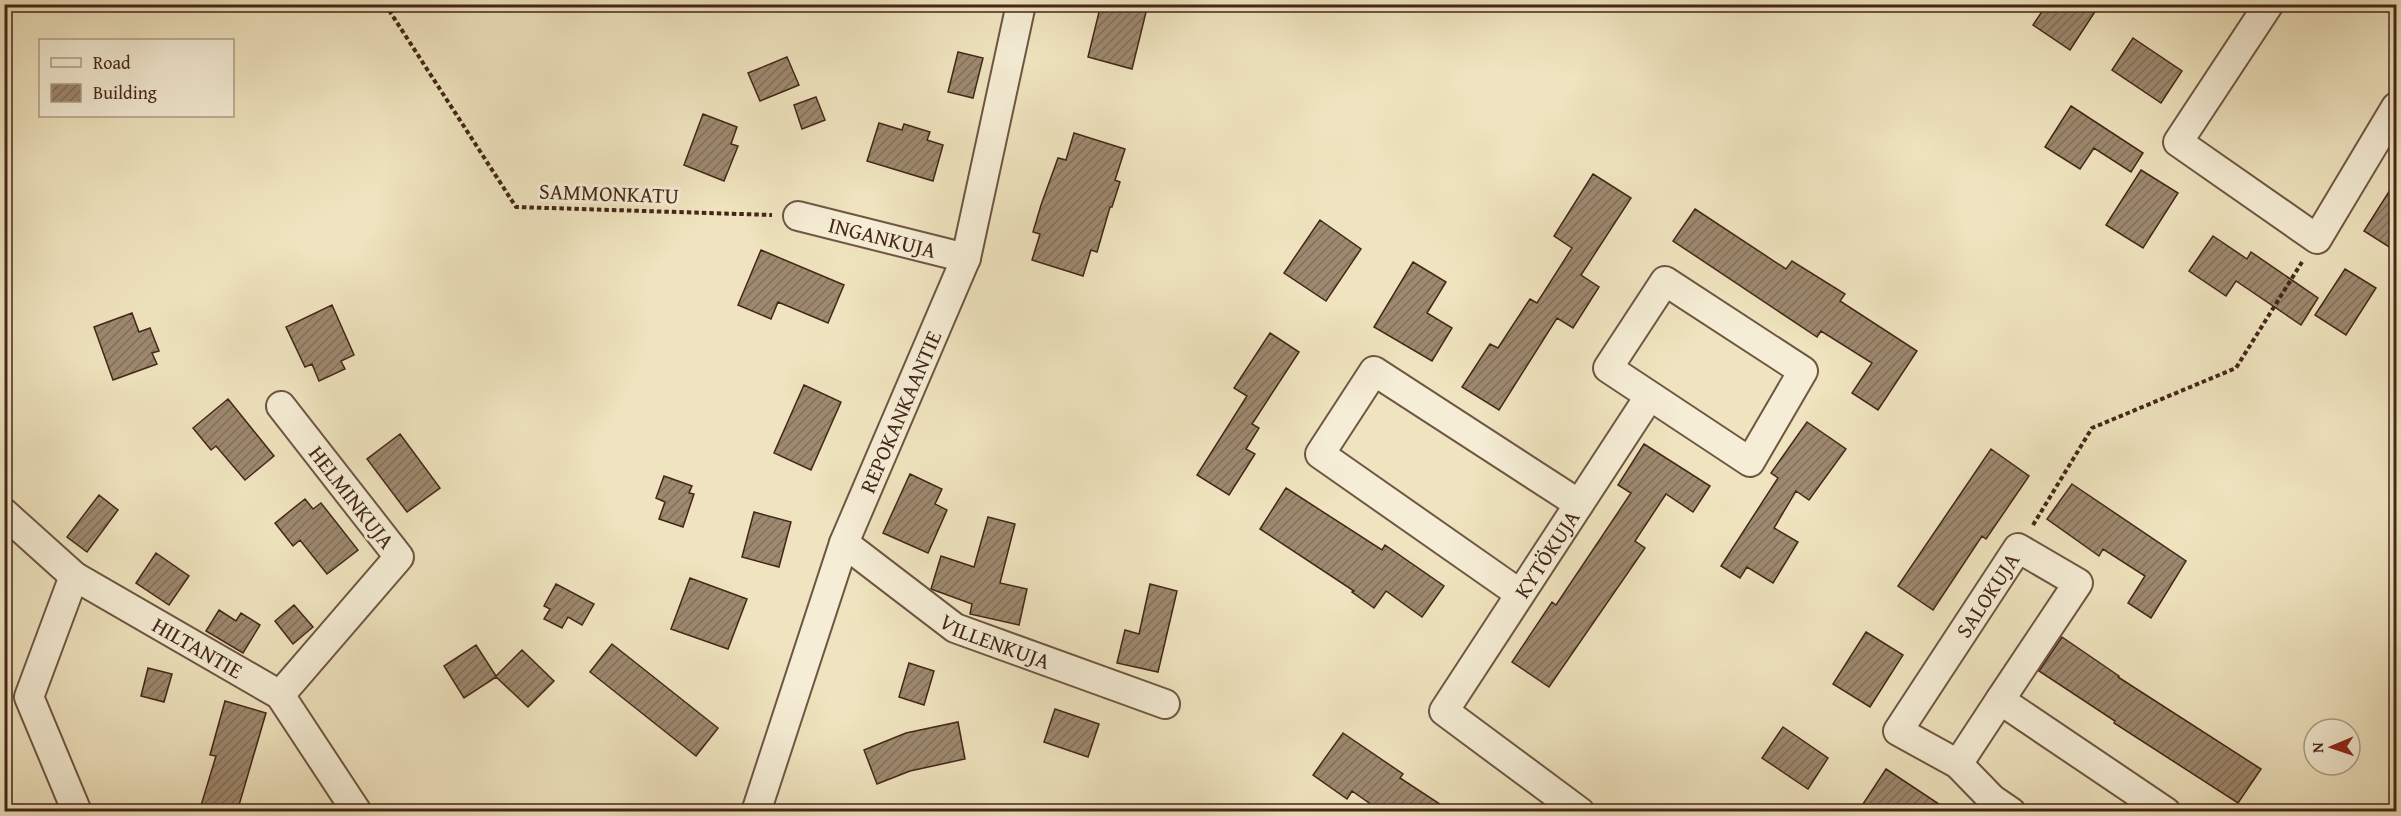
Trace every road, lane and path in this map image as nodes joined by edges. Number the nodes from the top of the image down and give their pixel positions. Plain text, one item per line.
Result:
1 (385, 4) edge
2 (1021, 4) edge
3 (2269, 4) edge
4 (2397, 107) edge
5 (798, 216) joint
6 (2317, 239) junction
7 (966, 258) junction
8 (1649, 397) junction
9 (281, 406) dead end
10 (1579, 504) junction
11 (4, 513) edge
12 (844, 543) junction
13 (2018, 548) junction
14 (74, 576) junction
15 (1520, 594) junction
16 (280, 695) junction
17 (2000, 700) junction
18 (1165, 704) dead end
19 (1959, 764) junction
20 (1996, 808) edge
21 (77, 812) edge
22 (357, 812) edge
23 (756, 812) edge
24 (1580, 812) edge
25 (2166, 812) edge

1 - 5 path, SAMMONKATU
2 - 7 street, REPOKANKAANTIE
3 - 6 street
4 - 6 street
5 - 7 street, INGANKUJA
6 - 13 path
7 - 12 street, REPOKANKAANTIE
8 - 8 street
8 - 10 street, KYTÖKUJA
9 - 16 street, HELMINKUJA
10 - 15 street, KYTÖKUJA
10 - 15 street
11 - 14 street, HILTANTIE
12 - 18 street, VILLENKUJA
12 - 23 street, REPOKANKAANTIE
13 - 17 street, SALOKUJA
13 - 19 street, SALOKUJA
14 - 16 street, HILTANTIE
14 - 21 street
15 - 24 street, KYTÖKUJA
16 - 22 street, HILTANTIE
17 - 19 street, SALOKUJA
17 - 25 street
19 - 20 street, SALOKUJA

